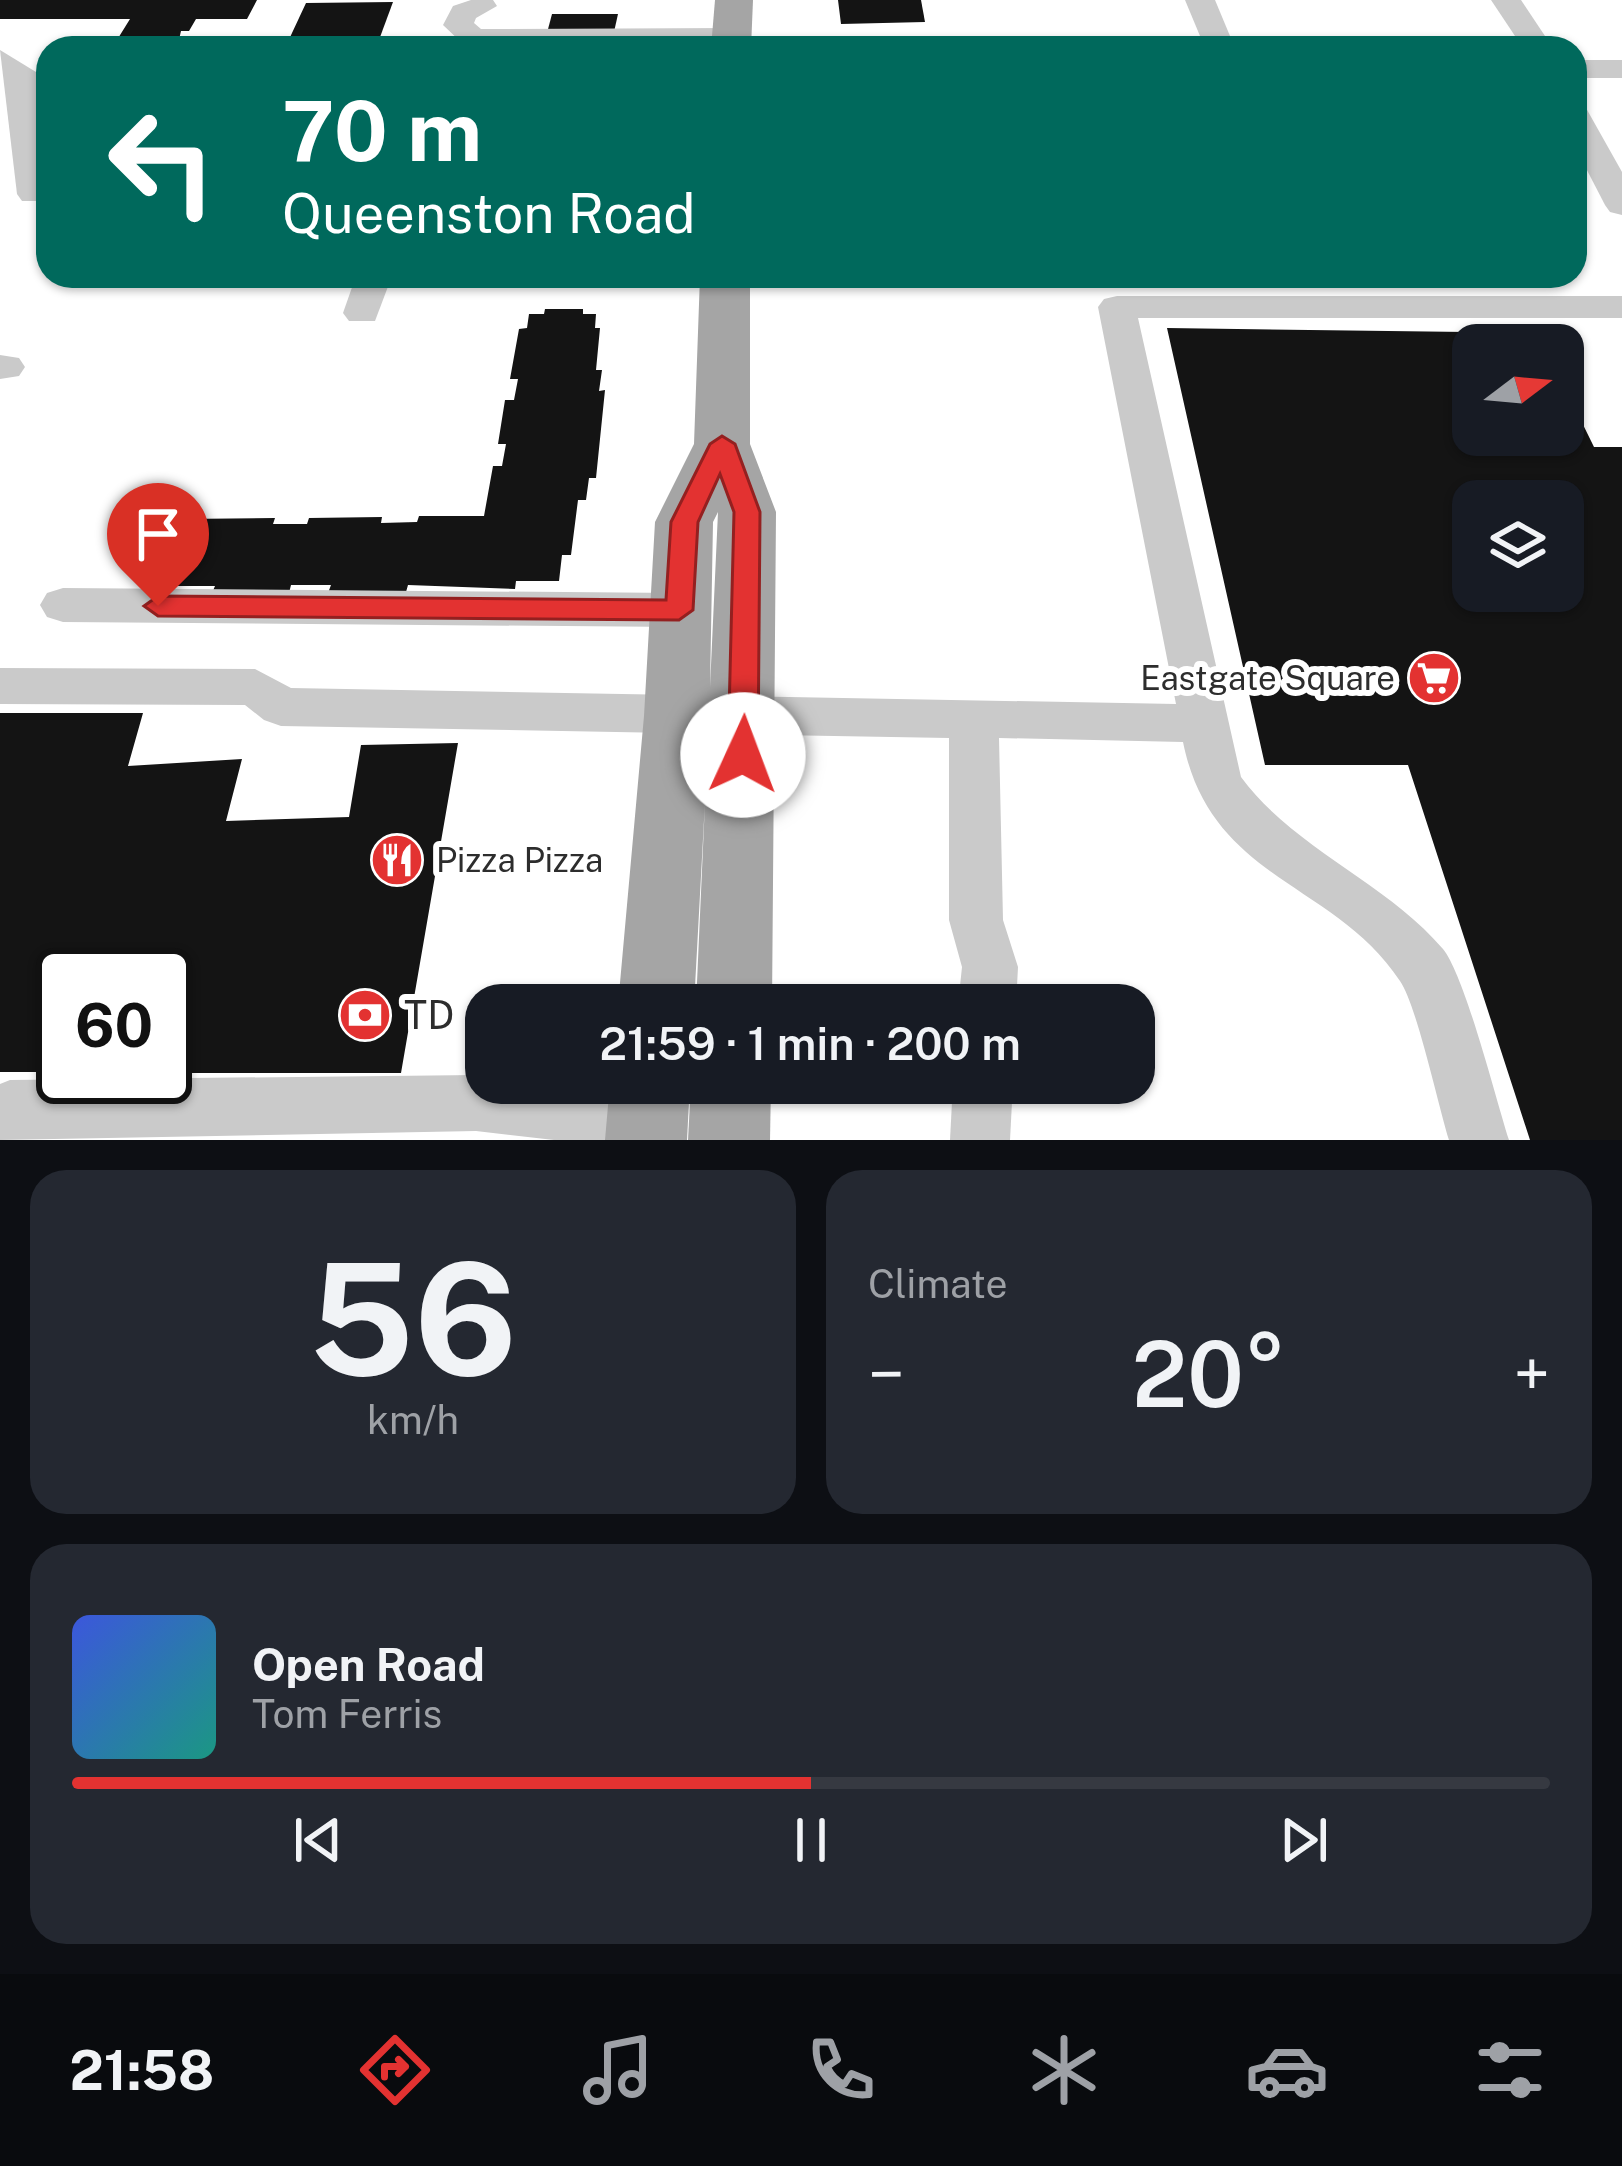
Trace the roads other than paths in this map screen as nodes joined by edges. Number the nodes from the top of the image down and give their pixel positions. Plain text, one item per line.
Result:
1 (1200, 0) edge
2 (1506, 0) edge
3 (482, 6) dead end
4 (732, 28) edge
5 (472, 36) edge
6 (526, 36) edge
7 (1215, 36) edge
8 (1530, 36) edge
9 (0, 58) edge
10 (1587, 69) edge
11 (1622, 69) edge
12 (1587, 149) edge
13 (27, 195) edge
14 (1622, 205) edge
15 (370, 288) edge
16 (724, 288) edge
17 (1622, 307) edge
18 (362, 313) dead end
19 (722, 444) junction
20 (63, 605) dead end
21 (679, 610) junction
22 (0, 686) edge
23 (710, 717) junction
24 (974, 719) junction
25 (1202, 723) junction
26 (660, 984) edge
27 (732, 984) edge
28 (989, 984) edge
29 (465, 1102) edge
30 (502, 1104) edge
31 (730, 1104) edge
32 (982, 1104) edge
33 (648, 1115) edge
34 (0, 1136) edge
35 (729, 1140) edge
36 (980, 1140) edge
37 (1479, 1140) edge

1 - 7 street
2 - 8 street
3 - 5 street
4 - 6 street
9 - 13 street
10 - 11 street
12 - 14 street
15 - 18 street
16 - 19 main road
17 - 25 street
19 - 21 main road
19 - 23 main road
20 - 21 street
21 - 23 main road
22 - 23 street
23 - 24 street
23 - 26 main road
23 - 27 main road
24 - 25 street
24 - 28 street
25 - 37 street
29 - 34 street
30 - 33 street
31 - 35 main road
32 - 36 street

